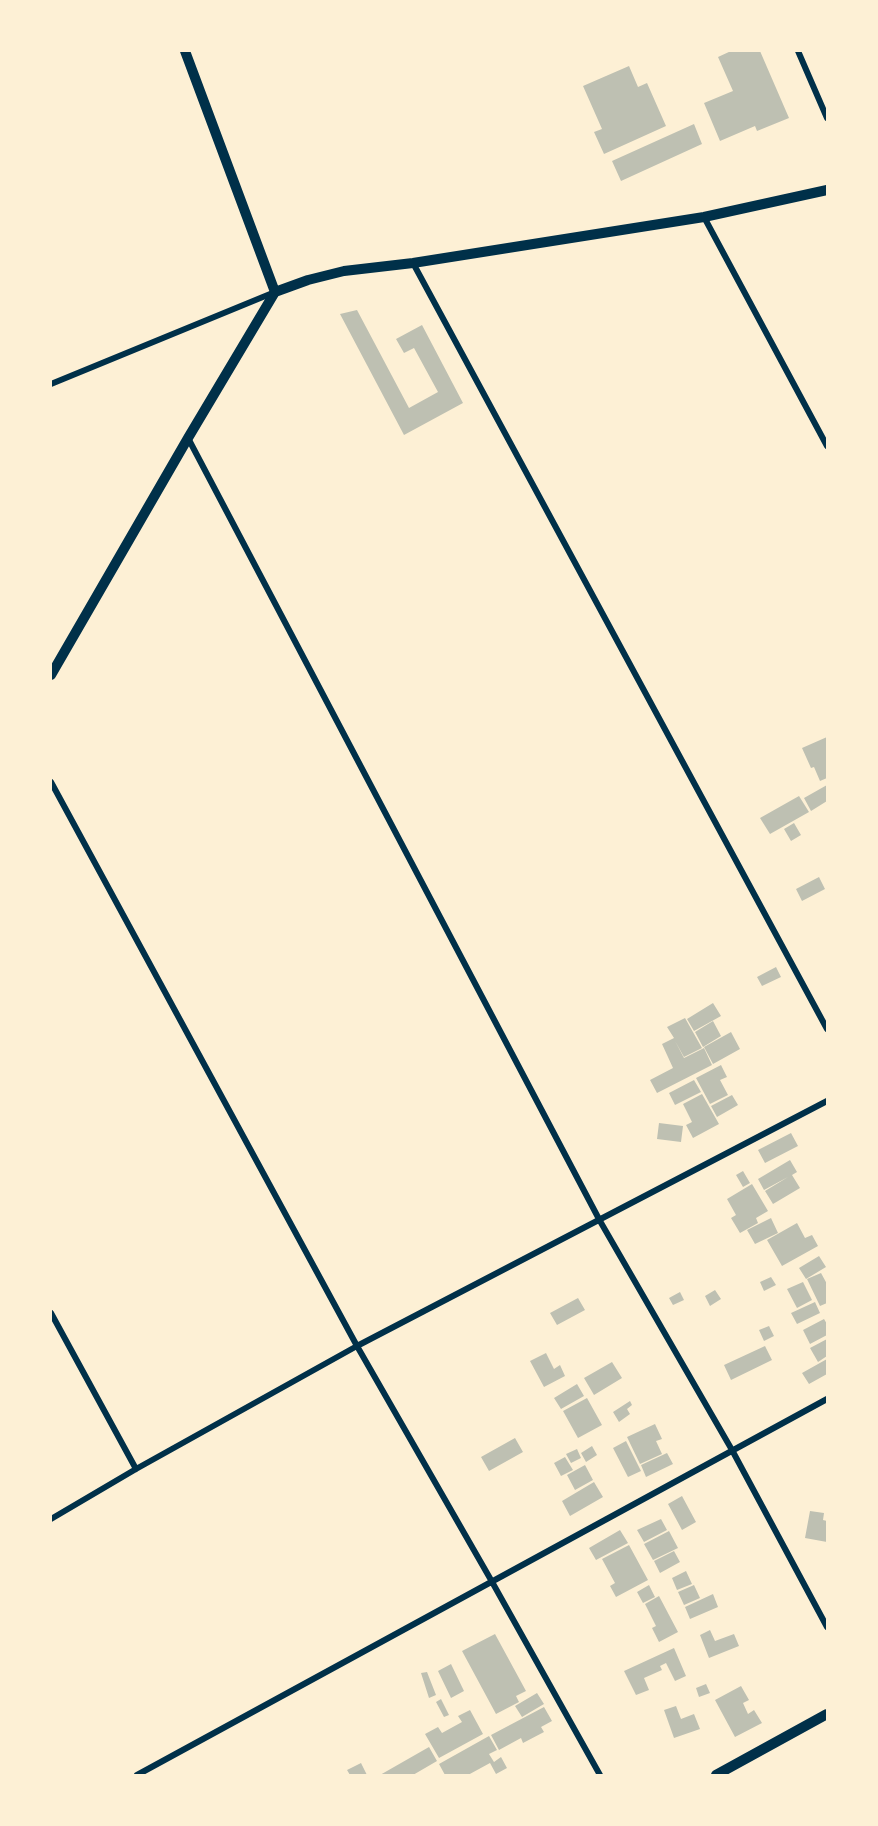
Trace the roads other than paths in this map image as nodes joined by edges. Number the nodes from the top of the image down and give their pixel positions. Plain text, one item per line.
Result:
1 (185, 51) edge
2 (798, 51) edge
3 (827, 118) edge
4 (827, 190) edge
5 (704, 217) junction
6 (413, 262) junction
7 (275, 292) junction
8 (51, 384) edge
9 (188, 438) junction
10 (827, 446) edge
11 (51, 675) edge
12 (51, 782) edge
13 (827, 1029) edge
14 (827, 1101) edge
15 (600, 1221) junction
16 (51, 1313) edge
17 (357, 1346) junction
18 (827, 1399) edge
19 (732, 1450) junction
20 (136, 1469) junction
21 (51, 1519) edge
22 (492, 1580) junction
23 (827, 1628) edge
24 (827, 1714) edge
25 (137, 1775) edge
26 (600, 1775) edge
27 (716, 1775) edge

1 - 7 street
2 - 3 street
4 - 5 street
5 - 6 street
5 - 10 street
6 - 7 street
6 - 13 street
7 - 8 street
7 - 9 street
9 - 11 street
9 - 15 street
12 - 17 street
14 - 15 street
15 - 17 street
15 - 19 street
16 - 20 street
17 - 20 street
17 - 22 street
18 - 19 street
19 - 22 street
19 - 23 street
20 - 21 street
22 - 25 street
22 - 26 street
24 - 27 street

